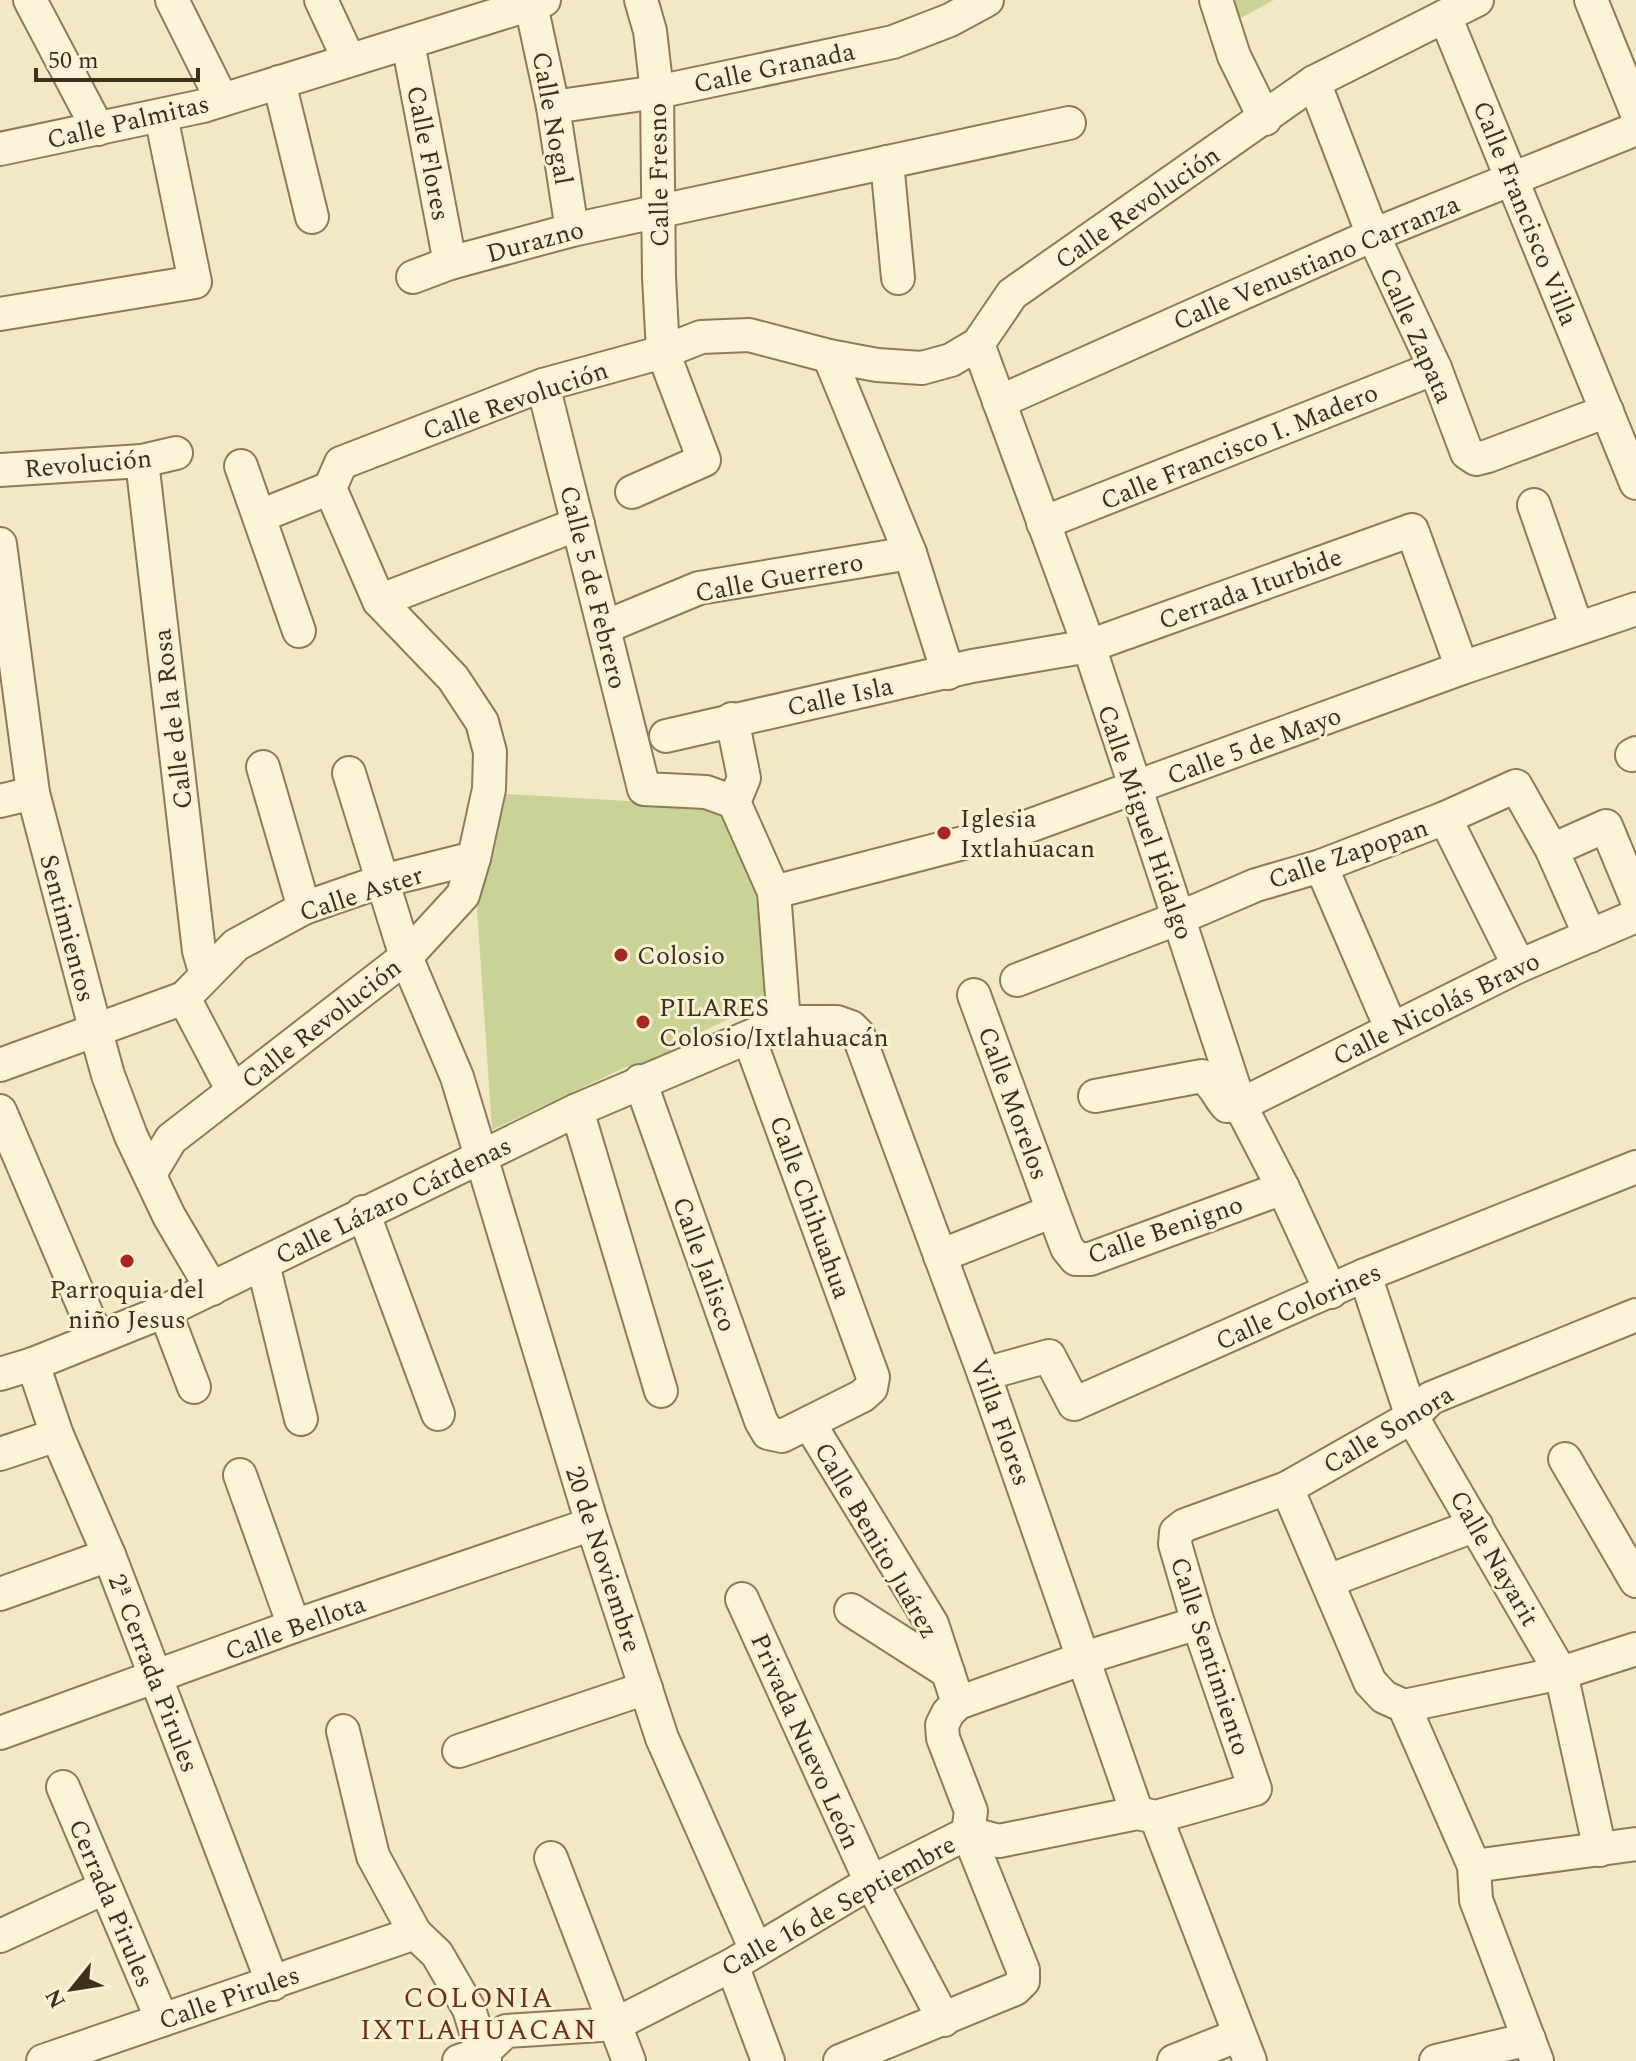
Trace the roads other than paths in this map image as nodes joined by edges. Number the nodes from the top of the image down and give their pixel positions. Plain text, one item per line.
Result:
1 (30, 0) edge
2 (172, 0) edge
3 (321, 0) edge
4 (641, 0) edge
5 (987, 0) edge
6 (1216, 0) edge
7 (1477, 0) edge
8 (1591, 0) edge
9 (538, 3) edge
10 (470, 11) edge
11 (1445, 16) junction
12 (408, 43) junction
13 (349, 60) junction
14 (279, 82) junction
15 (1314, 82) junction
16 (657, 92) junction
17 (222, 100) junction
18 (553, 107) junction
19 (1636, 111) edge
20 (161, 116) junction
21 (1265, 119) junction
22 (1069, 123) dead end
23 (98, 129) junction
24 (1636, 129) edge
25 (0, 149) edge
26 (887, 162) junction
27 (1512, 178) junction
28 (660, 212) junction
29 (312, 217) dead end
30 (572, 230) junction
31 (1373, 235) junction
32 (450, 263) junction
33 (413, 277) dead end
34 (898, 278) dead end
35 (0, 314) edge
36 (978, 344) junction
37 (663, 352) junction
38 (829, 356) junction
39 (1435, 368) junction
40 (543, 385) junction
41 (999, 402) junction
42 (1607, 411) junction
43 (176, 453) dead end
44 (142, 461) junction
45 (241, 466) dead end
46 (0, 470) edge
47 (1636, 483) edge
48 (330, 488) junction
49 (632, 492) dead end
50 (1534, 505) dead end
51 (260, 516) junction
52 (1043, 523) junction
53 (578, 524) junction
54 (0, 544) edge
55 (910, 553) junction
56 (379, 601) junction
57 (1636, 609) edge
58 (605, 627) junction
59 (1577, 628) junction
60 (299, 631) dead end
61 (1089, 646) junction
62 (1462, 668) junction
63 (948, 673) junction
64 (732, 719) junction
65 (666, 736) dead end
66 (263, 767) dead end
67 (349, 773) dead end
68 (1135, 789) junction
69 (33, 793) junction
70 (0, 801) edge
71 (734, 802) junction
72 (1445, 818) junction
73 (1552, 850) junction
74 (474, 858) junction
75 (1321, 866) junction
76 (382, 881) junction
77 (774, 892) junction
78 (1636, 898) edge
79 (304, 908) junction
80 (1636, 916) edge
81 (1179, 918) junction
82 (1590, 936) junction
83 (406, 957) junction
84 (1519, 966) junction
85 (1017, 980) dead end
86 (195, 986) junction
87 (974, 995) dead end
88 (784, 1022) junction
89 (95, 1028) junction
90 (1391, 1028) junction
91 (749, 1038) junction
92 (0, 1065) edge
93 (640, 1081) junction
94 (233, 1091) junction
95 (1095, 1096) dead end
96 (1240, 1105) junction
97 (577, 1110) junction
98 (0, 1111) edge
99 (480, 1158) junction
100 (1636, 1167) edge
101 (150, 1174) junction
102 (1283, 1188) junction
103 (1053, 1211) junction
104 (363, 1212) junction
105 (940, 1256) junction
106 (263, 1264) junction
107 (1365, 1275) junction
108 (212, 1289) junction
109 (1331, 1292) junction
110 (165, 1311) junction
111 (1636, 1315) edge
112 (97, 1338) junction
113 (33, 1364) junction
114 (0, 1374) edge
115 (984, 1374) junction
116 (194, 1387) dead end
117 (661, 1391) dead end
118 (438, 1414) dead end
119 (1412, 1417) junction
120 (301, 1419) dead end
121 (796, 1430) junction
122 (57, 1435) junction
123 (0, 1454) edge
124 (1565, 1459) dead end
125 (240, 1475) dead end
126 (1287, 1488) junction
127 (592, 1524) junction
128 (1185, 1525) joint
129 (1476, 1525) junction
130 (109, 1555) junction
131 (1328, 1581) junction
132 (1636, 1581) edge
133 (0, 1594) edge
134 (742, 1599) dead end
135 (851, 1610) dead end
136 (1198, 1623) junction
137 (294, 1626) junction
138 (1636, 1649) edge
139 (1084, 1658) junction
140 (948, 1672) junction
141 (1561, 1673) junction
142 (156, 1678) junction
143 (646, 1688) junction
144 (958, 1703) junction
145 (1404, 1706) junction
146 (343, 1731) dead end
147 (0, 1733) edge
148 (459, 1751) dead end
149 (63, 1787) dead end
150 (1255, 1789) joint
151 (1146, 1815) junction
152 (968, 1833) junction
153 (1636, 1844) edge
154 (1600, 1850) junction
155 (551, 1858) dead end
156 (1474, 1866) junction
157 (871, 1882) junction
158 (104, 1888) junction
159 (415, 1933) junction
160 (0, 1936) edge
161 (744, 1957) junction
162 (273, 1984) junction
163 (162, 2020) junction
164 (944, 2020) junction
165 (616, 2024) junction
166 (1245, 2048) edge
167 (1533, 2050) edge
168 (77, 2055) edge
169 (475, 2058) edge
170 (1182, 2059) edge
171 (43, 2061) edge
172 (629, 2061) edge
173 (768, 2061) edge
174 (840, 2061) edge
175 (1436, 2061) edge

1 - 23 street
2 - 17 street
3 - 13 street
4 - 16 street, Calle Fresno
5 - 16 street, Calle Granada
6 - 21 street
7 - 11 street, Calle Revolución
8 - 19 street
9 - 10 street, Calle Palmitas
9 - 18 street, Calle Nogal
10 - 12 street, Calle Palmitas
11 - 15 street, Calle Revolución
11 - 27 street, Calle Francisco Villa
12 - 13 street, Calle Palmitas
12 - 32 street, Calle Flores
13 - 14 street, Calle Palmitas
14 - 17 street, Calle Palmitas
14 - 29 street
15 - 21 street, Calle Revolución
15 - 31 street, Calle Zapata
16 - 18 street, Calle Granada
16 - 28 street, Calle Fresno
17 - 20 street, Calle Palmitas
18 - 30 street, Calle Nogal
20 - 23 street, Calle Palmitas
20 - 35 street
21 - 36 street, Calle Revolución
22 - 26 street, Durazno
23 - 25 street, Calle Palmitas
24 - 27 street, Calle Venustiano Carranza
26 - 28 street, Durazno
26 - 34 street
27 - 31 street, Calle Venustiano Carranza
27 - 42 street, Calle Francisco Villa
28 - 30 street, Durazno
28 - 37 street, Calle Fresno
30 - 32 street, Durazno
31 - 39 street, Calle Zapata
31 - 41 street, Calle Venustiano Carranza
32 - 33 street, Durazno
36 - 38 street, Calle Revolución
36 - 41 street, Calle Miguel Hidalgo
37 - 38 street, Calle Revolución
37 - 40 street, Calle Revolución
37 - 49 street, Calle Fresno
38 - 55 street
39 - 42 street, Calle Zapata
39 - 52 street, Calle Francisco I. Madero
40 - 48 street, Calle Revolución
40 - 53 street, Calle 5 de Febrero
41 - 52 street, Calle Miguel Hidalgo
42 - 47 street, Calle Francisco Villa
43 - 44 street, Revolución
44 - 46 street, Revolución
44 - 86 street, Calle de la Rosa
45 - 51 street
48 - 51 street
48 - 56 street, Calle Revolución
50 - 59 street
51 - 60 street
52 - 61 street, Calle Miguel Hidalgo
53 - 56 street
53 - 58 street, Calle 5 de Febrero
54 - 69 street, Sentimientos
55 - 58 street, Calle Guerrero
55 - 63 street
56 - 74 street, Calle Revolución
57 - 59 street, Calle 5 de Mayo
58 - 71 street, Calle 5 de Febrero
59 - 62 street, Calle 5 de Mayo
61 - 62 street, Cerrada Iturbide
61 - 63 street, Cerrada Iturbide
61 - 68 street, Calle Miguel Hidalgo
62 - 68 street, Calle 5 de Mayo
63 - 64 street, Calle Isla
64 - 65 street, Calle Isla
64 - 71 street
66 - 79 street
67 - 76 street, 20 de Noviembre
68 - 77 street, Calle 5 de Mayo
68 - 81 street, Calle Miguel Hidalgo
69 - 70 street
69 - 89 street, Sentimientos
71 - 77 street
72 - 73 street, Calle Zapopan
72 - 75 street, Calle Zapopan
72 - 84 street
73 - 78 street
73 - 82 street
74 - 76 street, Calle Aster
74 - 83 street, Calle Revolución
75 - 81 street, Calle Zapopan
75 - 90 street
76 - 79 street, Calle Aster
76 - 83 street, 20 de Noviembre
77 - 88 street
79 - 86 street, Calle Aster
80 - 82 street, Calle Nicolás Bravo
81 - 85 street
81 - 96 street, Calle Miguel Hidalgo
82 - 84 street, Calle Nicolás Bravo
83 - 94 street, Calle Revolución
83 - 99 street, 20 de Noviembre
84 - 90 street, Calle Nicolás Bravo
86 - 89 street, Calle Aster
86 - 94 street, Calle de la Rosa
87 - 103 street, Calle Morelos
88 - 91 street, Calle Lázaro Cárdenas
88 - 105 street, Villa Flores
89 - 92 street, Calle Aster
89 - 101 street, Sentimientos
90 - 96 street, Calle Nicolás Bravo
91 - 93 street, Calle Lázaro Cárdenas
91 - 121 street, Calle Chihuahua
93 - 97 street, Calle Lázaro Cárdenas
93 - 121 street, Calle Jalisco
94 - 101 street, Calle Revolución
95 - 96 street
96 - 102 street, Calle Miguel Hidalgo
97 - 99 street, Calle Lázaro Cárdenas
97 - 117 street
98 - 112 street
99 - 104 street, Calle Lázaro Cárdenas
99 - 127 street, 20 de Noviembre
100 - 107 street, Calle Colorines
101 - 108 street, Sentimientos
102 - 103 street, Calle Benigno
102 - 109 street, Calle Miguel Hidalgo
103 - 105 street
104 - 106 street, Calle Lázaro Cárdenas
104 - 118 street
105 - 115 street, Villa Flores
106 - 108 street, Calle Lázaro Cárdenas
106 - 120 street
107 - 109 street, Calle Colorines
107 - 119 street, Calle Nayarit
108 - 110 street, Calle Lázaro Cárdenas
109 - 115 street, Calle Colorines
110 - 112 street, Calle Lázaro Cárdenas
110 - 116 street
111 - 119 street, Calle Sonora
112 - 113 street, Calle Lázaro Cárdenas
113 - 114 street, Calle Lázaro Cárdenas
113 - 122 street, 2ª Cerrada Pirules
115 - 139 street, Villa Flores
119 - 126 street, Calle Sonora
119 - 129 street, Calle Nayarit
121 - 140 street, Calle Benito Juárez
122 - 123 street
122 - 130 street, 2ª Cerrada Pirules
124 - 132 street
125 - 137 street
126 - 128 street, Calle Sonora
126 - 131 street
127 - 137 street, Calle Bellota
127 - 143 street, 20 de Noviembre
128 - 136 street, Calle Sentimiento
129 - 131 street
129 - 141 street, Calle Nayarit
130 - 133 street
130 - 142 street, 2ª Cerrada Pirules
131 - 145 street
134 - 157 street, Privada Nuevo León
135 - 140 street
136 - 139 street
136 - 150 street, Calle Sentimiento
137 - 142 street, Calle Bellota
138 - 141 street
139 - 144 street
139 - 151 street, Villa Flores
140 - 144 street, Calle Benito Juárez
141 - 145 street
141 - 154 street, Calle Nayarit
142 - 147 street, Calle Bellota
142 - 162 street, 2ª Cerrada Pirules
143 - 148 street
143 - 161 street, 20 de Noviembre
144 - 152 street
145 - 156 street
146 - 159 street
149 - 158 street, Cerrada Pirules
150 - 151 street, Calle 16 de Septiembre
151 - 152 street, Calle 16 de Septiembre
151 - 166 street
152 - 157 street, Calle 16 de Septiembre
152 - 164 street
153 - 154 street
154 - 156 street
155 - 165 street
156 - 167 street
157 - 161 street, Calle 16 de Septiembre
157 - 164 street, Privada Nuevo León
158 - 160 street
158 - 163 street, Cerrada Pirules
159 - 162 street, Calle Pirules
159 - 169 street
161 - 165 street, Calle 16 de Septiembre
161 - 173 street, 20 de Noviembre
162 - 163 street, Calle Pirules
163 - 168 street, Calle Pirules
164 - 174 street
165 - 169 street, Calle 16 de Septiembre
165 - 172 street
166 - 170 street
167 - 175 street
168 - 171 street, Calle Pirules

